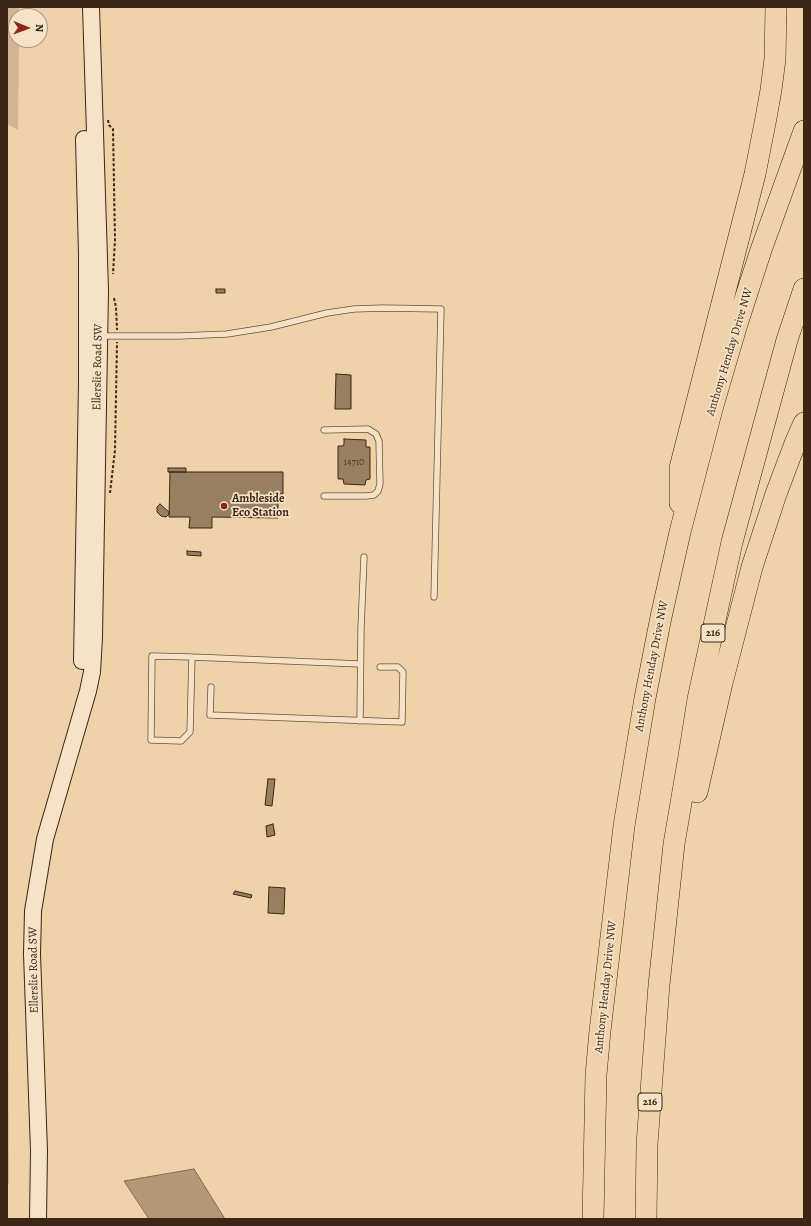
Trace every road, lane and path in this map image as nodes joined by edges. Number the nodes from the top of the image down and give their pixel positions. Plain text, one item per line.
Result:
1 (80, 7) edge
2 (91, 7) edge
3 (776, 7) edge
4 (109, 125) dead end
5 (804, 131) edge
6 (113, 278) dead end
7 (804, 289) edge
8 (113, 296) dead end
9 (117, 325) dead end
10 (93, 336) junction
11 (116, 349) dead end
12 (804, 423) edge
13 (324, 430) dead end
14 (324, 496) dead end
15 (110, 498) dead end
16 (680, 532) junction
17 (364, 557) dead end
18 (434, 597) dead end
19 (192, 657) junction
20 (360, 664) junction
21 (380, 666) dead end
22 (211, 687) dead end
23 (360, 720) junction
24 (659, 985) junction
25 (38, 1219) edge
26 (593, 1219) edge
27 (646, 1219) edge

1 - 10 main road, Ellerslie Road SW
2 - 10 main road, Ellerslie Road SW
3 - 16 highway
4 - 6 path
5 - 16 highway, Anthony Henday Drive NW
7 - 24 highway, 216
8 - 9 path
10 - 18 lane
10 - 25 main road, Ellerslie Road SW
11 - 15 path
12 - 24 highway
13 - 14 lane
16 - 26 highway, Anthony Henday Drive NW
17 - 20 lane
19 - 19 lane
19 - 20 lane
20 - 23 lane
21 - 23 lane
22 - 23 lane
24 - 27 highway, 216

